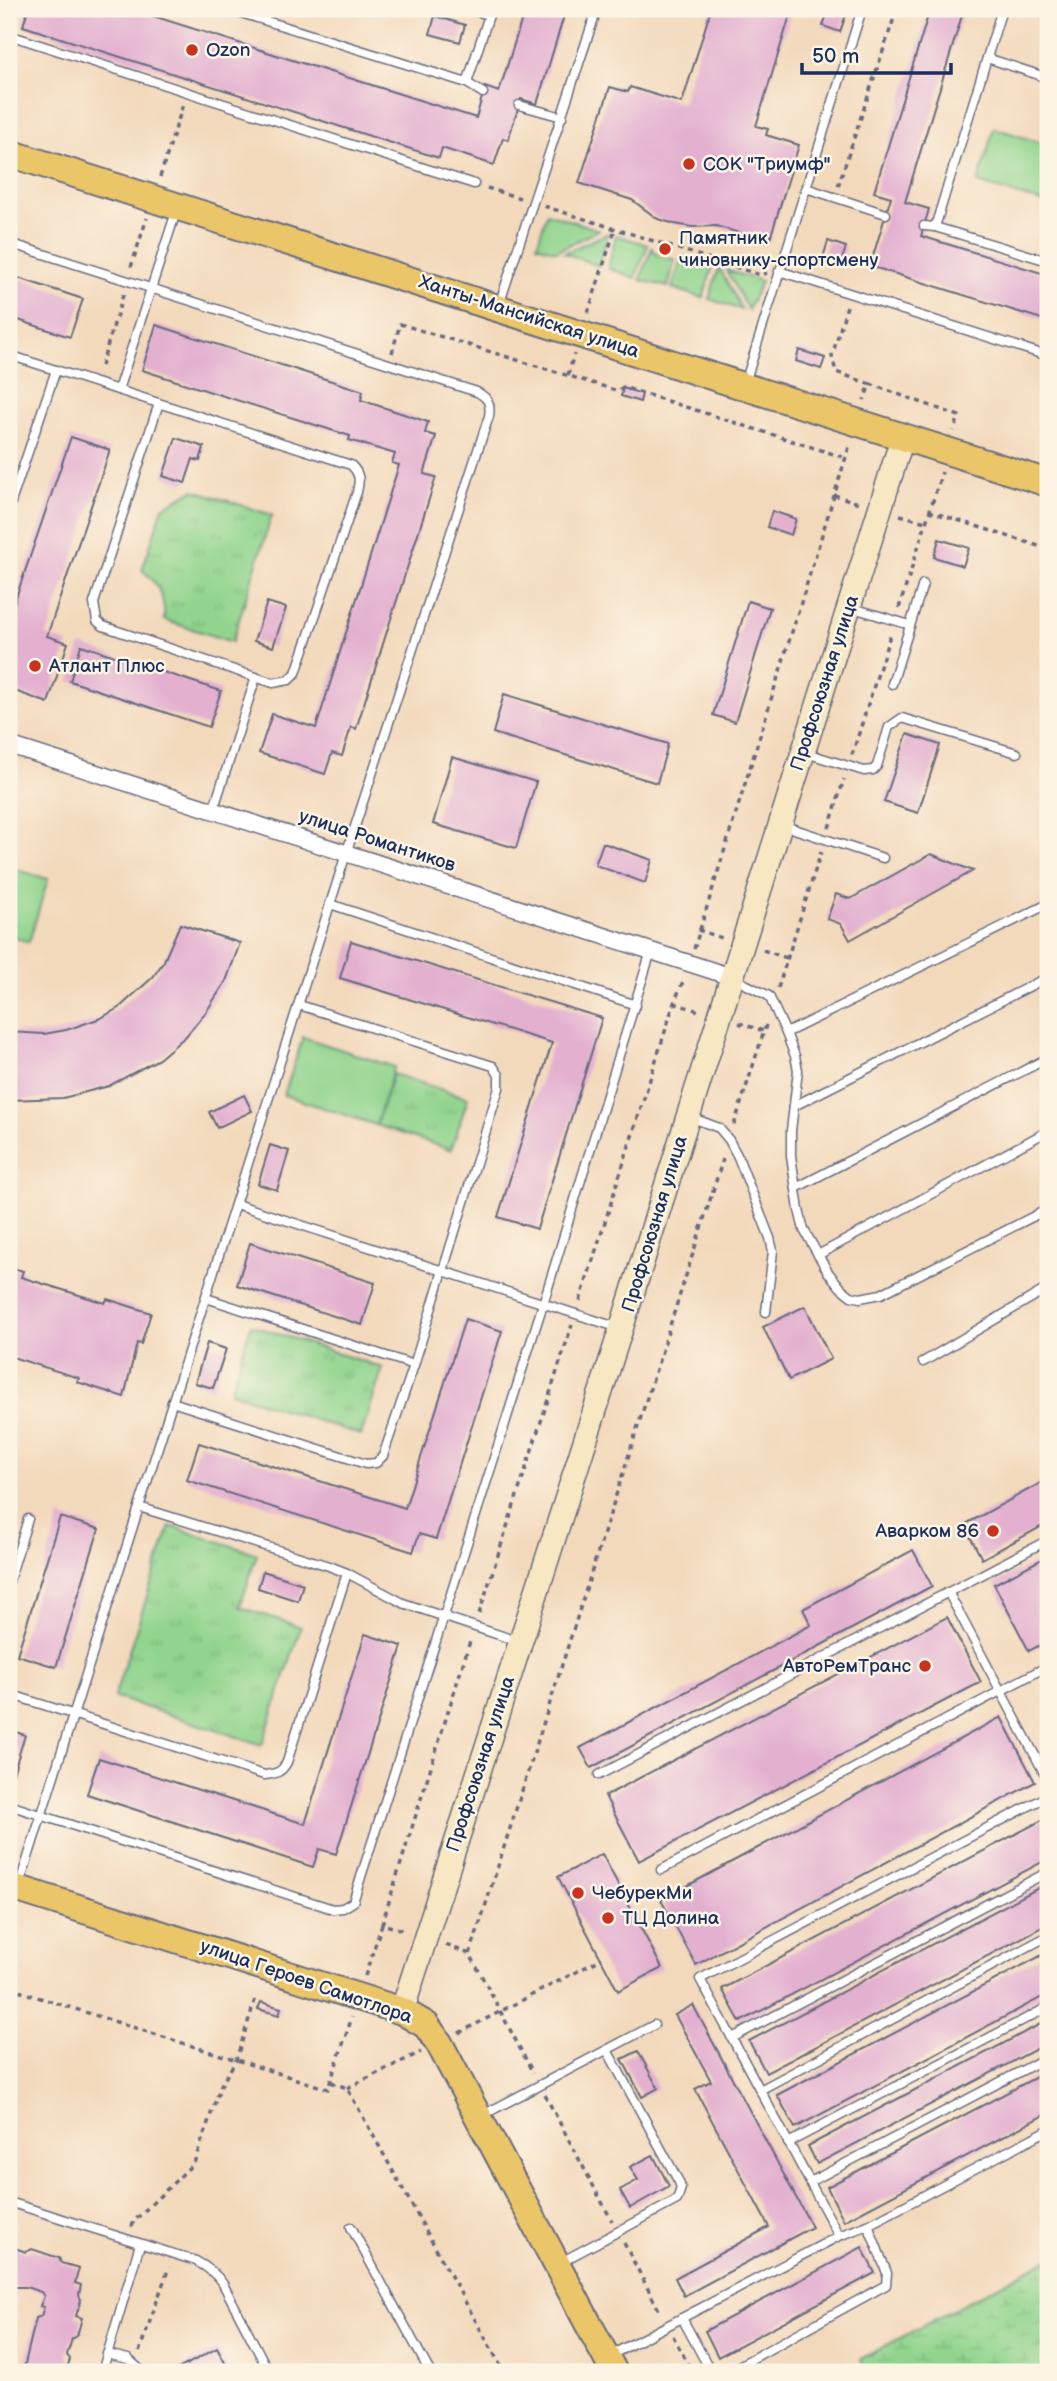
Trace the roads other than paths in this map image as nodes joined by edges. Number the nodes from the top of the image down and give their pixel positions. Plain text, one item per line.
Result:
1 (228, 9) edge
2 (468, 9) edge
3 (597, 9) edge
4 (862, 9) edge
5 (1002, 9) edge
6 (490, 12) edge
7 (9, 35) edge
8 (987, 58) junction
9 (1048, 78) edge
10 (467, 83) junction
11 (484, 93) dead end
12 (519, 105) dead end
13 (562, 117) junction
14 (9, 153) edge
15 (474, 184) road end
16 (806, 188) junction
17 (166, 202) junction
18 (886, 214) dead end
19 (924, 226) dead end
20 (935, 227) junction
21 (9, 243) edge
22 (1048, 261) edge
23 (779, 271) junction
24 (151, 288) junction
25 (498, 307) junction
26 (9, 355) edge
27 (1048, 356) edge
28 (55, 370) junction
29 (744, 386) junction
30 (118, 390) junction
31 (159, 403) junction
32 (902, 436) junction
33 (1048, 483) edge
34 (9, 508) edge
35 (923, 584) dead end
36 (849, 607) junction
37 (910, 625) junction
38 (256, 677) junction
39 (892, 684) dead end
40 (9, 744) edge
41 (803, 752) junction
42 (1017, 753) dead end
43 (213, 811) junction
44 (780, 825) junction
45 (346, 854) junction
46 (883, 858) dead end
47 (330, 904) junction
48 (1048, 904) edge
49 (651, 950) junction
50 (732, 977) junction
51 (1048, 977) edge
52 (636, 1005) junction
53 (299, 1006) junction
54 (786, 1032) junction
55 (1048, 1058) edge
56 (794, 1106) junction
57 (689, 1116) junction
58 (1048, 1131) edge
59 (796, 1188) junction
60 (236, 1204) junction
61 (1048, 1209) edge
62 (818, 1255) junction
63 (443, 1271) junction
64 (1048, 1288) edge
65 (206, 1298) junction
66 (543, 1304) junction
67 (766, 1312) dead end
68 (621, 1329) junction
69 (923, 1362) dead end
70 (414, 1365) junction
71 (172, 1402) junction
72 (139, 1507) junction
73 (28, 1519) dead end
74 (1048, 1540) edge
75 (347, 1573) junction
76 (9, 1581) edge
77 (948, 1592) junction
78 (442, 1617) junction
79 (520, 1642) junction
80 (1048, 1666) edge
81 (1001, 1691) junction
82 (9, 1694) edge
83 (73, 1716) junction
84 (599, 1775) dead end
85 (1048, 1780) edge
86 (1048, 1796) edge
87 (9, 1805) edge
88 (41, 1815) junction
89 (662, 1870) dead end
90 (1048, 1872) edge
91 (13, 1887) edge
92 (1048, 1936) edge
93 (1048, 2007) edge
94 (402, 2011) junction
95 (654, 2025) dead end
96 (732, 2038) junction
97 (607, 2050) junction
98 (1048, 2057) edge
99 (760, 2090) junction
100 (478, 2117) junction
101 (1048, 2130) edge
102 (788, 2143) junction
103 (810, 2182) junction
104 (9, 2202) edge
105 (868, 2225) junction
106 (351, 2227) dead end
107 (839, 2236) junction
108 (140, 2244) junction
109 (557, 2265) junction
110 (682, 2318) junction
111 (107, 2354) junction
112 (610, 2365) edge
113 (102, 2372) edge
114 (143, 2372) edge
115 (269, 2372) edge
116 (430, 2372) edge
117 (713, 2372) edge
118 (728, 2372) edge

1 - 10 lane
2 - 6 lane
3 - 13 lane
4 - 16 lane
5 - 8 lane
6 - 10 lane
7 - 15 lane
8 - 9 lane
8 - 20 lane
10 - 11 lane
12 - 13 lane
13 - 25 lane
14 - 17 main road, Ханты-Мансийская улица
16 - 18 lane
16 - 23 lane
17 - 24 lane
17 - 25 main road, Ханты-Мансийская улица
19 - 20 lane
20 - 22 lane
21 - 24 lane
23 - 27 lane
23 - 29 lane
24 - 30 lane
24 - 45 lane
25 - 29 main road, Ханты-Мансийская улица
26 - 28 lane
28 - 30 lane
28 - 34 lane
29 - 32 main road, Ханты-Мансийская улица
30 - 31 lane
31 - 38 lane
31 - 38 lane
32 - 33 main road, Ханты-Мансийская улица
32 - 36 main road, Профсоюзная улица
35 - 37 lane
36 - 37 lane
36 - 41 main road, Профсоюзная улица
37 - 39 lane
38 - 43 lane
40 - 43 street, улица Романтиков
41 - 42 lane
41 - 44 main road, Профсоюзная улица
43 - 45 street, улица Романтиков
44 - 46 lane
44 - 50 main road, Профсоюзная улица
45 - 47 lane
45 - 49 street, улица Романтиков
47 - 52 lane
47 - 53 lane
48 - 54 lane
49 - 50 street, улица Романтиков
49 - 52 lane
50 - 54 lane
50 - 57 main road, Профсоюзная улица
51 - 56 lane
52 - 66 lane
53 - 60 lane
53 - 63 lane
54 - 56 lane
55 - 59 lane
56 - 59 lane
57 - 67 lane
57 - 68 main road, Профсоюзная улица
58 - 62 lane
59 - 62 lane
60 - 63 lane
60 - 65 lane
61 - 62 lane
63 - 66 lane
63 - 70 lane
64 - 69 lane
65 - 70 lane
65 - 71 lane
66 - 68 lane
66 - 78 lane
68 - 79 main road, Профсоюзная улица
70 - 71 lane
71 - 72 lane
72 - 75 lane
72 - 83 lane
73 - 76 lane
74 - 77 lane
75 - 78 lane
75 - 83 lane
77 - 81 lane
77 - 84 lane
78 - 79 lane
78 - 88 lane
79 - 94 main road, Профсоюзная улица
80 - 81 lane
81 - 85 lane
81 - 89 lane
82 - 83 lane
83 - 88 lane
86 - 96 lane
87 - 88 lane
88 - 91 lane
90 - 96 lane
91 - 94 main road, улица Героев Самотлора
92 - 99 lane
93 - 102 lane
94 - 100 main road, улица Героев Самотлора
95 - 97 lane
96 - 99 lane
97 - 100 lane
97 - 109 lane
98 - 103 lane
99 - 102 lane
100 - 109 main road, улица Героев Самотлора
101 - 105 lane
102 - 103 lane
103 - 107 lane
104 - 108 lane
105 - 107 lane
105 - 118 lane
106 - 116 lane
107 - 110 lane
108 - 111 lane
108 - 115 lane
109 - 112 main road, улица Героев Самотлора
110 - 112 lane
110 - 117 lane
111 - 113 lane
111 - 114 lane

